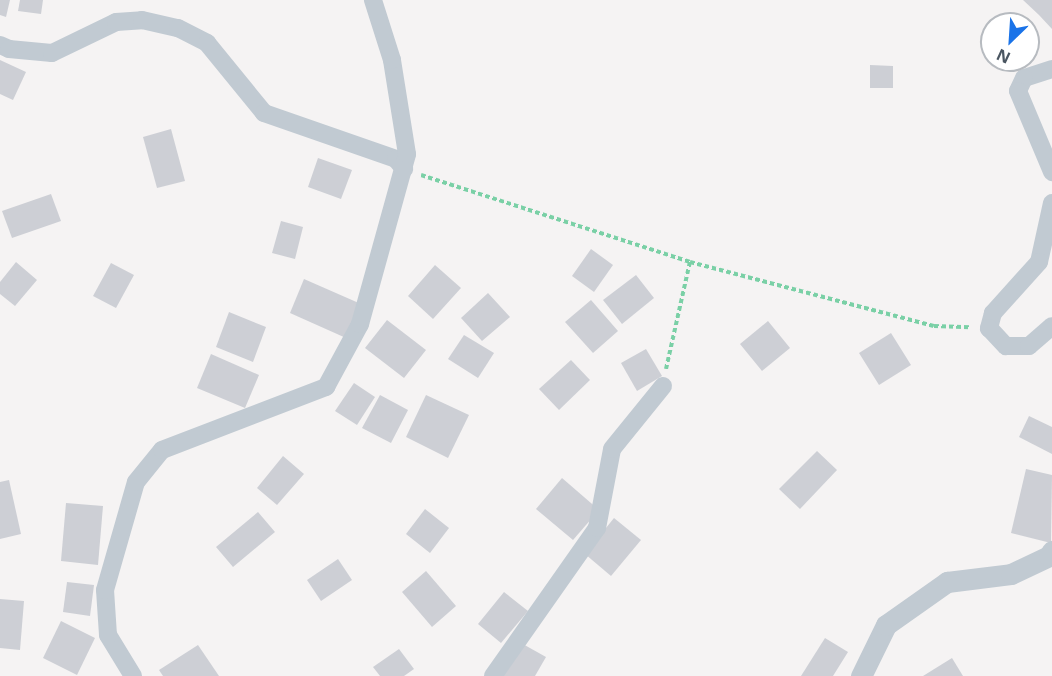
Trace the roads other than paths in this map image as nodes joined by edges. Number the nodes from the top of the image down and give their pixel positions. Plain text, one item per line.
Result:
1 (373, 0) edge
2 (0, 45) edge
3 (1052, 69) edge
4 (404, 169) junction
5 (1052, 172) edge
6 (1052, 203) edge
7 (1052, 326) edge
8 (663, 386) road end
9 (1052, 551) edge
10 (134, 676) edge
11 (493, 676) edge
12 (861, 676) edge

1 - 4 street
2 - 4 street
3 - 5 street
4 - 10 street
6 - 7 street
8 - 11 street
9 - 12 street

